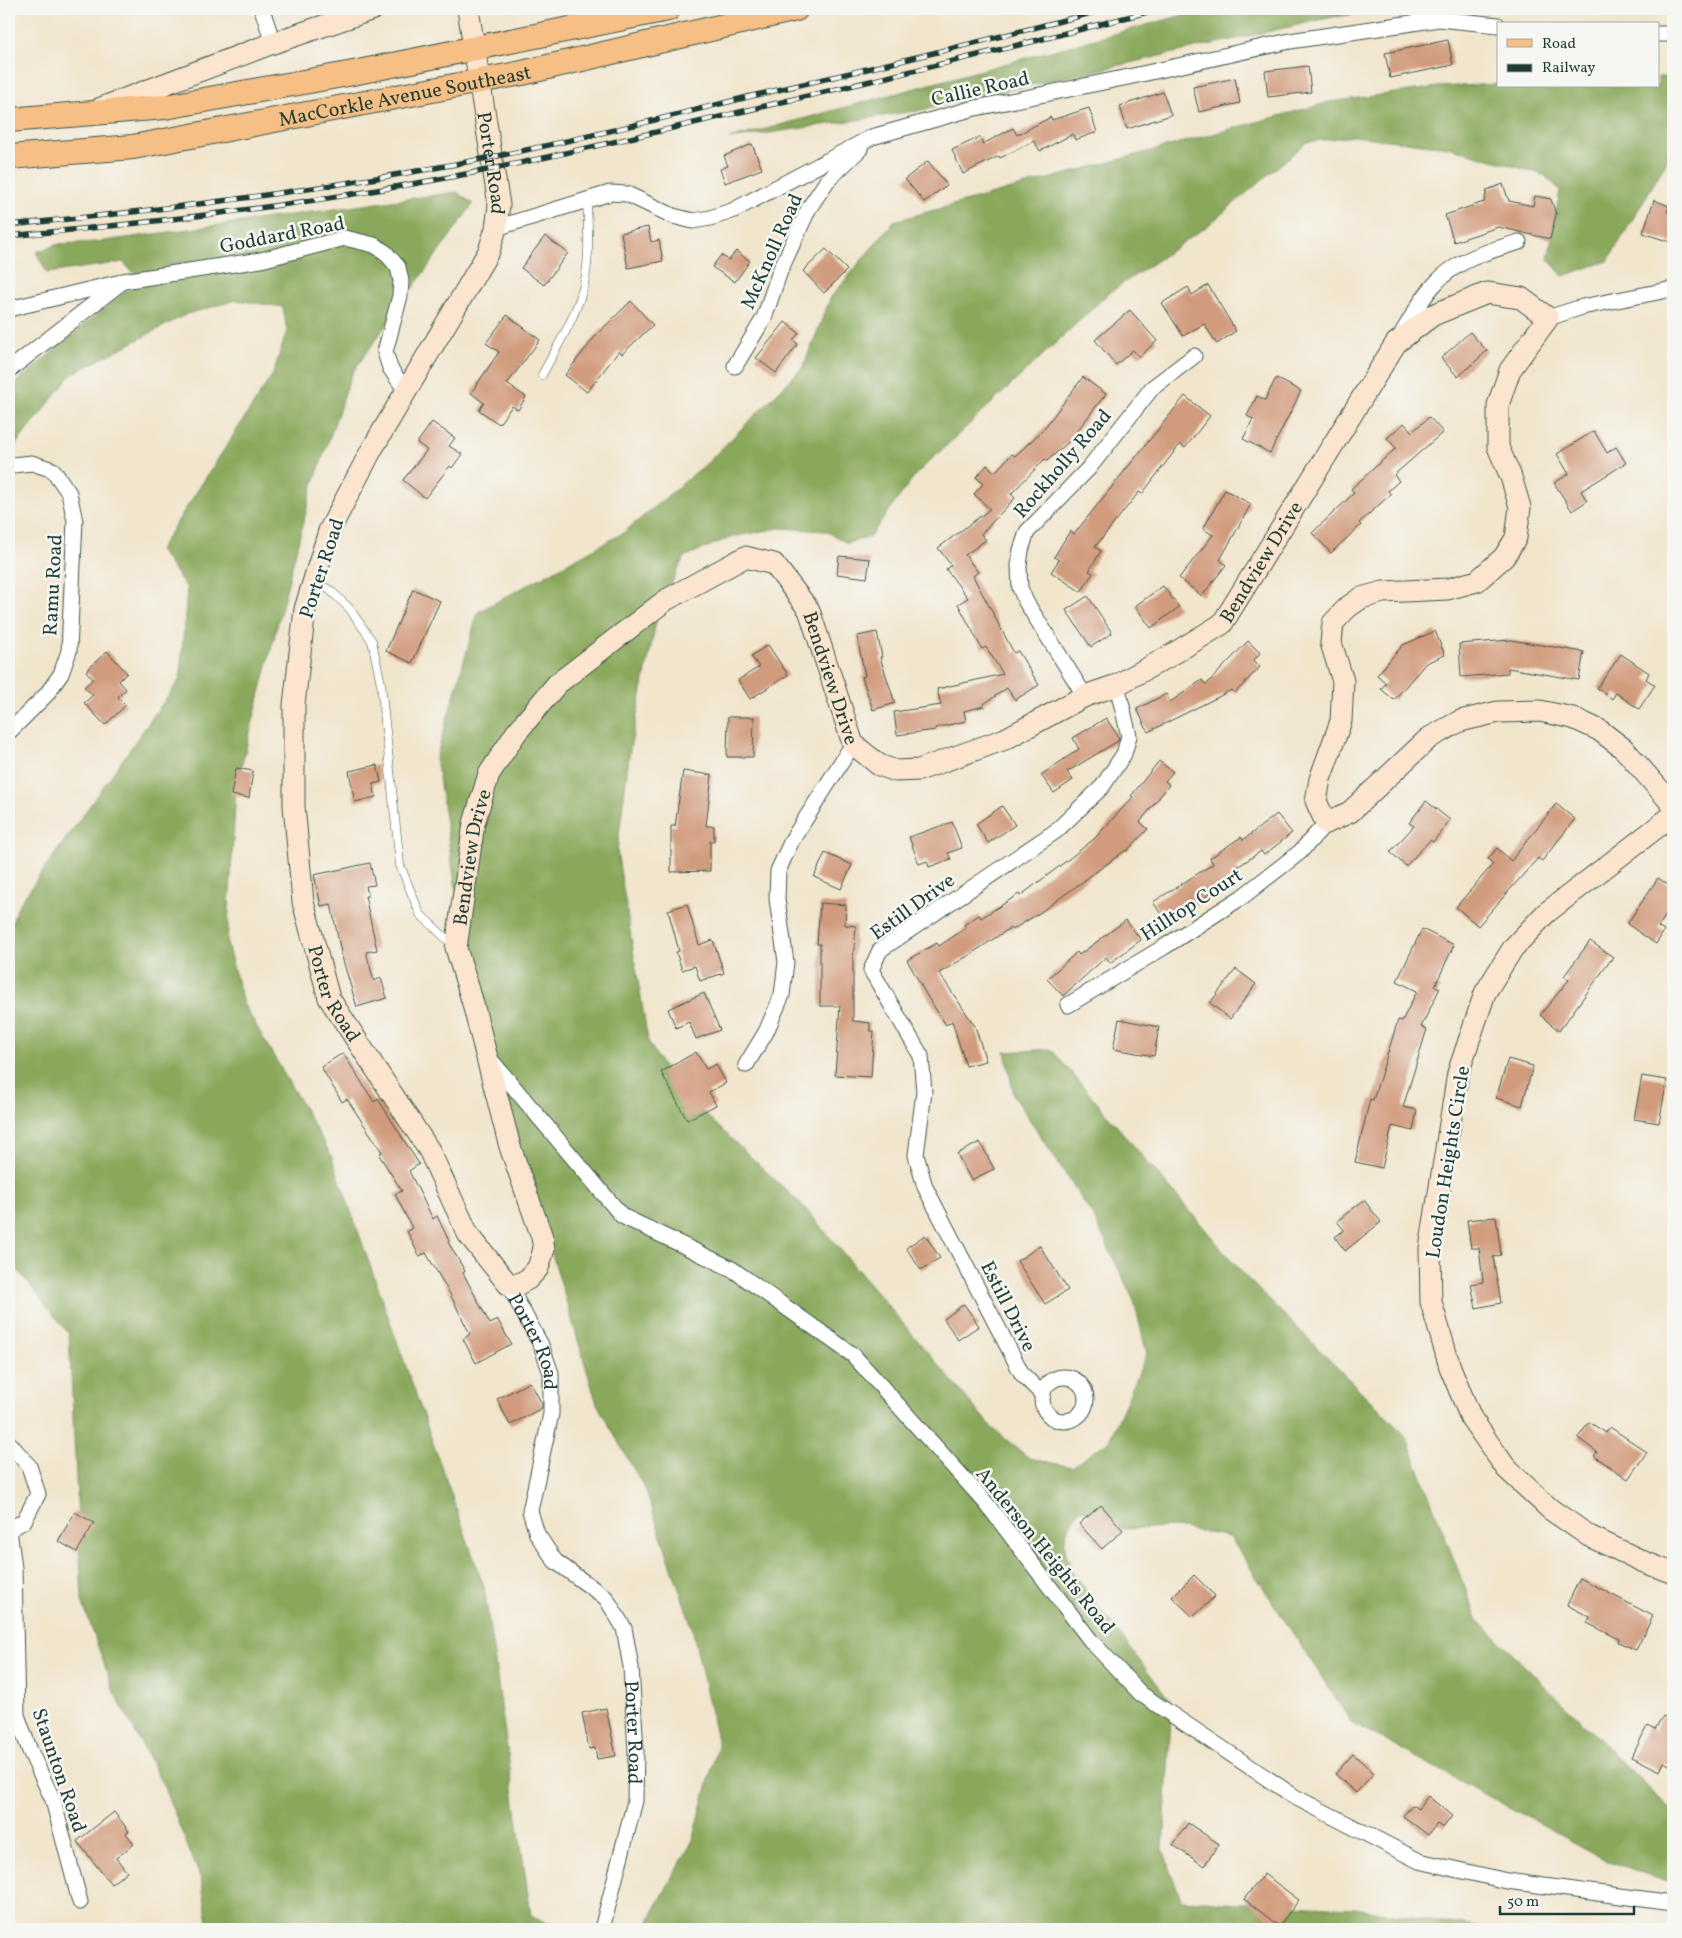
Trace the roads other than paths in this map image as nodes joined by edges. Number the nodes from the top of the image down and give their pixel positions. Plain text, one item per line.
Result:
1 (262, 9) edge
2 (373, 9) edge
3 (468, 9) edge
4 (668, 9) edge
5 (796, 9) edge
6 (1497, 25) edge
7 (1660, 34) edge
8 (1673, 34) edge
9 (273, 43) junction
10 (475, 49) junction
11 (480, 81) junction
12 (85, 114) junction
13 (9, 120) edge
14 (872, 137) junction
15 (9, 157) edge
16 (587, 199) junction
17 (496, 228) junction
18 (1519, 242) dead end
19 (123, 281) junction
20 (1673, 289) edge
21 (9, 309) edge
22 (1548, 318) junction
23 (1396, 343) junction
24 (1194, 356) dead end
25 (735, 366) dead end
26 (9, 370) edge
27 (542, 375) dead end
28 (406, 390) junction
29 (9, 468) edge
30 (313, 581) junction
31 (1117, 685) junction
32 (1085, 696) junction
33 (9, 732) edge
34 (853, 744) junction
35 (1673, 804) edge
36 (1673, 815) edge
37 (1326, 823) junction
38 (456, 948) junction
39 (1068, 1005) dead end
40 (485, 1054) junction
41 (746, 1065) dead end
42 (508, 1284) junction
43 (1043, 1395) dead end
44 (9, 1443) edge
45 (9, 1530) edge
46 (1673, 1573) edge
47 (80, 1902) dead end
48 (1673, 1903) edge
49 (602, 1929) edge

1 - 9 street
2 - 9 street
3 - 10 street, Porter Road
4 - 10 main road, MacCorkle Avenue Southeast
5 - 11 main road, MacCorkle Avenue Southeast
6 - 14 street, Callie Road
7 - 8 street
9 - 12 street
10 - 11 street, Porter Road
10 - 12 main road, MacCorkle Avenue Southeast
11 - 15 main road, MacCorkle Avenue Southeast
11 - 17 street, Porter Road
12 - 13 main road, MacCorkle Avenue Southeast
14 - 16 street, Callie Road
14 - 25 street, McKnoll Road
16 - 17 street, Callie Road
16 - 27 lane
17 - 28 street, Porter Road
18 - 23 street
19 - 21 street, Goddard Road
19 - 26 street, Goddard Road
19 - 28 street, Goddard Road
20 - 22 street
22 - 23 street, Bendview Drive
22 - 37 street
23 - 31 street, Bendview Drive
24 - 32 street, Rockholly Road
28 - 30 street, Porter Road
29 - 33 street, Ramu Road
30 - 38 lane
30 - 42 street, Porter Road
31 - 32 street, Bendview Drive
31 - 43 street, Estill Drive
32 - 34 street, Bendview Drive
34 - 38 street, Bendview Drive
34 - 41 street
35 - 37 street
36 - 46 street, Loudon Heights Circle
37 - 39 street, Hilltop Court
38 - 40 street, Bendview Drive
40 - 42 street, Bendview Drive
40 - 48 street, Anderson Heights Road
42 - 49 street, Porter Road
44 - 45 street, Staunton Road
45 - 47 street, Staunton Road

